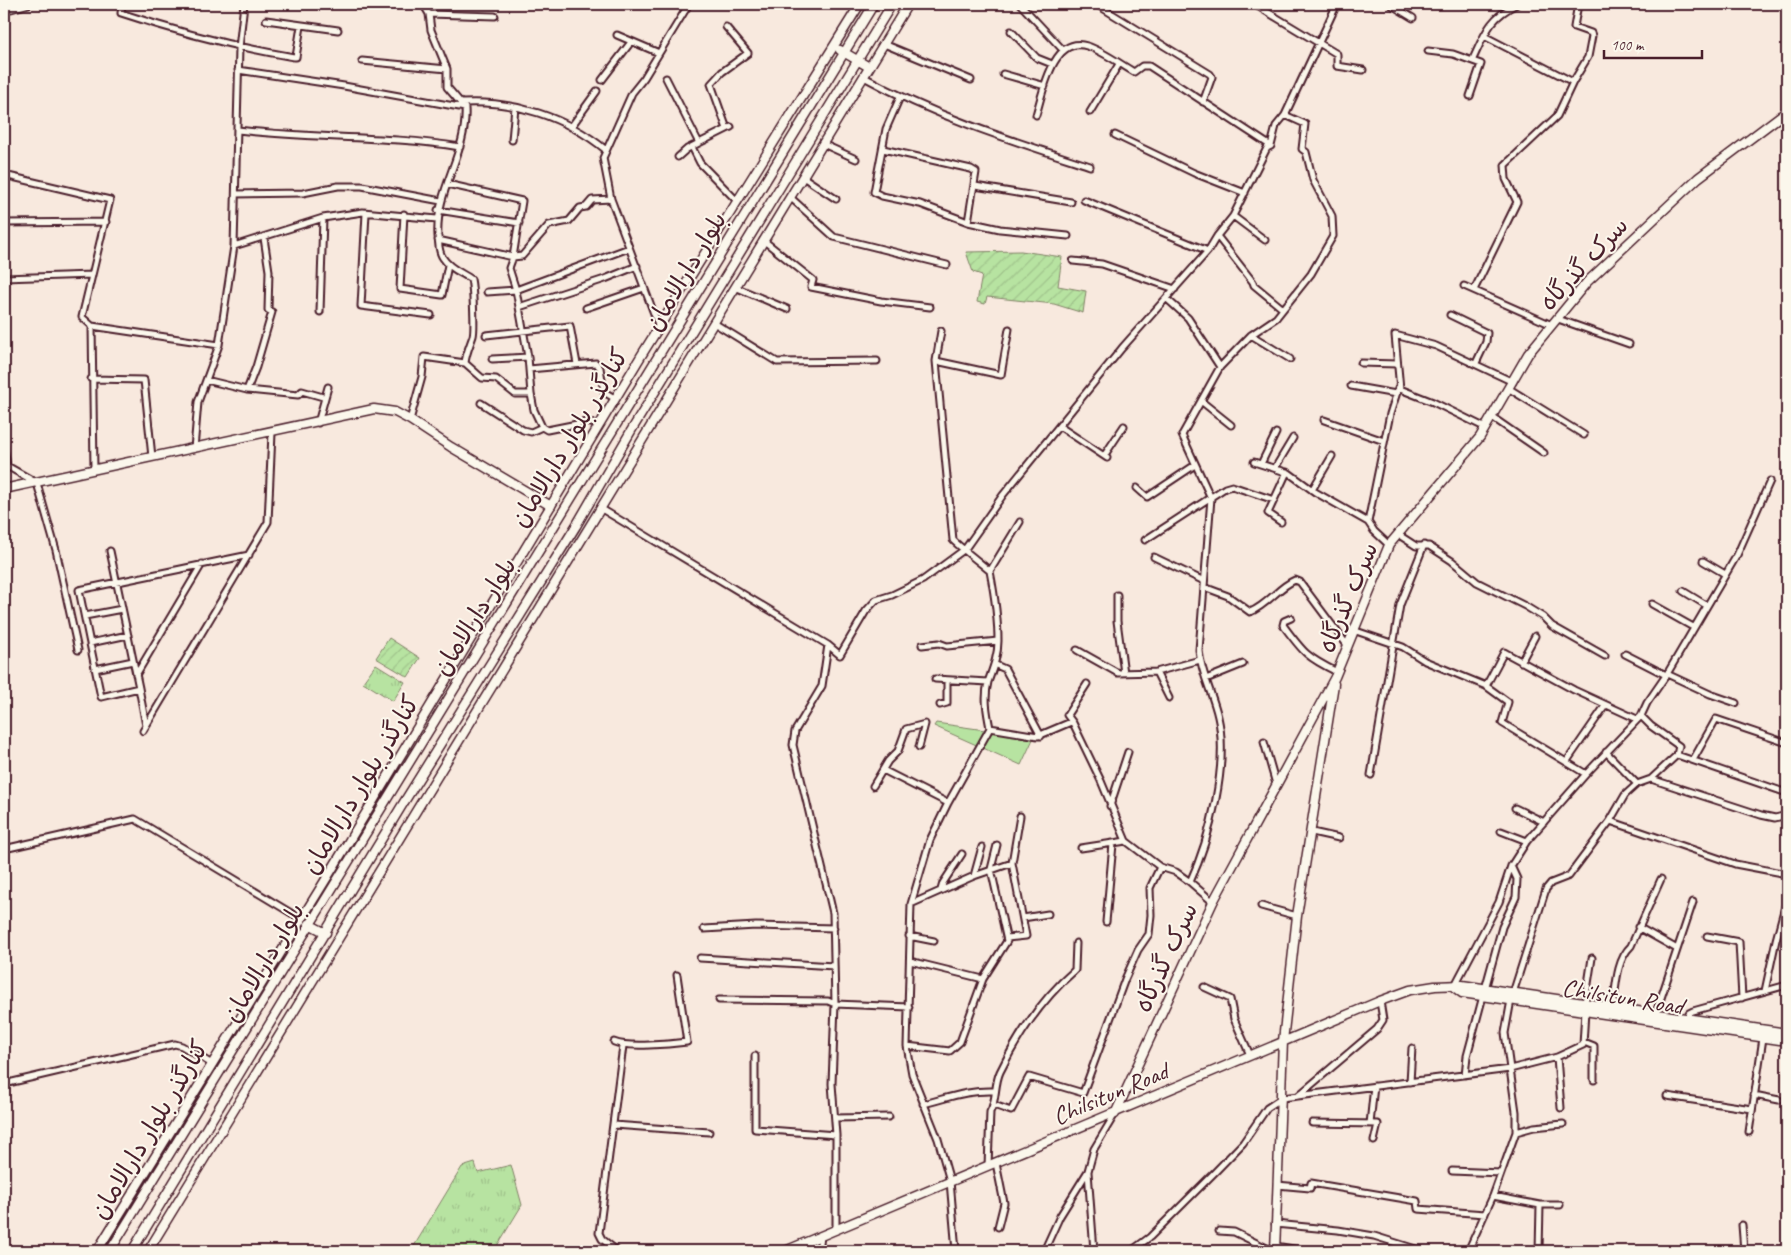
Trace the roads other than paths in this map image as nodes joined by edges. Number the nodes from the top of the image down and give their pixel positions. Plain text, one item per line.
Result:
1 (29, 4) edge
2 (122, 4) edge
3 (244, 4) edge
4 (423, 4) edge
5 (689, 4) edge
6 (860, 4) edge
7 (874, 4) edge
8 (892, 4) edge
9 (908, 4) edge
10 (1020, 4) edge
11 (1096, 4) edge
12 (1254, 4) edge
13 (1337, 4) edge
14 (1390, 4) edge
15 (1517, 4) edge
16 (1578, 4) edge
17 (4, 11) edge
18 (429, 14) junction
19 (495, 16) dead end
20 (1413, 18) dead end
21 (266, 20) dead end
22 (301, 26) junction
23 (726, 27) dead end
24 (338, 30) dead end
25 (1011, 31) dead end
26 (617, 35) dead end
27 (1484, 36) junction
28 (631, 42) junction
29 (1318, 42) junction
30 (884, 44) junction
31 (834, 46) junction
32 (239, 48) junction
33 (1064, 50) junction
34 (1428, 51) dead end
35 (659, 52) junction
36 (844, 52) junction
37 (1473, 59) junction
38 (858, 60) junction
39 (362, 61) dead end
40 (1052, 64) junction
41 (1119, 64) junction
42 (869, 67) junction
43 (447, 69) junction
44 (238, 70) junction
45 (1363, 70) dead end
46 (1003, 74) dead end
47 (864, 77) junction
48 (666, 78) dead end
49 (602, 80) dead end
50 (971, 80) dead end
51 (1573, 82) junction
52 (1045, 86) junction
53 (597, 91) dead end
54 (1470, 96) dead end
55 (900, 97) junction
56 (1203, 102) junction
57 (462, 103) junction
58 (465, 108) junction
59 (515, 108) junction
60 (1787, 111) edge
61 (1090, 112) dead end
62 (1036, 115) dead end
63 (1285, 115) junction
64 (571, 126) junction
65 (238, 130) junction
66 (1115, 135) dead end
67 (512, 140) dead end
68 (699, 144) junction
69 (823, 144) junction
70 (1271, 146) junction
71 (460, 148) junction
72 (692, 148) junction
73 (883, 149) junction
74 (606, 150) junction
75 (678, 157) dead end
76 (856, 159) dead end
77 (1090, 166) dead end
78 (4, 176) edge
79 (803, 176) junction
80 (447, 184) junction
81 (975, 186) junction
82 (1245, 193) junction
83 (236, 194) junction
84 (790, 197) junction
85 (611, 199) junction
86 (836, 199) dead end
87 (1084, 200) dead end
88 (441, 201) junction
89 (738, 202) junction
90 (1071, 202) dead end
91 (438, 210) junction
92 (366, 213) junction
93 (404, 214) junction
94 (1233, 216) junction
95 (323, 218) junction
96 (437, 219) junction
97 (106, 222) junction
98 (968, 222) junction
99 (518, 223) junction
100 (4, 224) edge
101 (1068, 236) dead end
102 (1217, 236) junction
103 (264, 238) junction
104 (438, 240) junction
105 (764, 240) junction
106 (1264, 240) dead end
107 (234, 246) junction
108 (629, 248) junction
109 (1208, 251) junction
110 (513, 257) junction
111 (1073, 261) dead end
112 (448, 265) junction
113 (947, 265) dead end
114 (637, 266) junction
115 (92, 275) junction
116 (4, 278) edge
117 (1464, 286) dead end
118 (735, 287) junction
119 (644, 288) junction
120 (1176, 289) junction
121 (516, 290) junction
122 (1474, 290) junction
123 (487, 292) dead end
124 (1167, 299) junction
125 (518, 307) junction
126 (930, 307) dead end
127 (586, 308) dead end
128 (787, 309) dead end
129 (1283, 309) junction
130 (320, 312) dead end
131 (431, 315) dead end
132 (1450, 315) dead end
133 (1558, 319) junction
134 (714, 323) junction
135 (1552, 325) junction
136 (92, 326) junction
137 (659, 327) junction
138 (1010, 329) dead end
139 (941, 331) dead end
140 (523, 332) junction
141 (486, 335) dead end
142 (1252, 336) junction
143 (1629, 344) dead end
144 (219, 345) junction
145 (528, 357) junction
146 (492, 359) dead end
147 (1290, 359) dead end
148 (877, 361) dead end
149 (936, 362) junction
150 (464, 363) junction
151 (1361, 363) dead end
152 (1476, 363) junction
153 (577, 364) junction
154 (1397, 364) junction
155 (1220, 367) junction
156 (529, 369) junction
157 (91, 379) junction
158 (206, 380) junction
159 (1511, 385) junction
160 (1351, 386) dead end
161 (1399, 386) junction
162 (328, 387) dead end
163 (247, 390) junction
164 (531, 394) junction
165 (1396, 394) junction
166 (323, 397) junction
167 (616, 399) junction
168 (1201, 401) junction
169 (481, 403) dead end
170 (1492, 417) junction
171 (410, 420) junction
172 (1324, 420) dead end
173 (317, 423) junction
174 (600, 425) junction
175 (1231, 425) dead end
176 (1059, 426) junction
177 (1124, 426) dead end
178 (542, 427) junction
179 (1486, 428) junction
180 (272, 433) junction
181 (1276, 433) dead end
182 (1584, 435) dead end
183 (1293, 438) dead end
184 (1384, 441) junction
185 (4, 447) edge
186 (194, 449) junction
187 (1544, 452) dead end
188 (1332, 456) dead end
189 (152, 457) junction
190 (1254, 462) dead end
191 (1261, 464) junction
192 (1195, 465) junction
193 (1275, 468) junction
194 (94, 470) junction
195 (1287, 472) junction
196 (1770, 481) dead end
197 (37, 482) junction
198 (1137, 488) dead end
199 (4, 489) edge
200 (1312, 490) junction
201 (1211, 498) junction
202 (1274, 500) junction
203 (551, 506) junction
204 (600, 508) junction
205 (1020, 522) dead end
206 (1281, 522) dead end
207 (1368, 522) junction
208 (1399, 535) junction
209 (1145, 540) dead end
210 (1389, 545) junction
211 (1424, 545) junction
212 (965, 549) junction
213 (110, 551) dead end
214 (249, 555) junction
215 (1154, 557) dead end
216 (1703, 561) dead end
217 (202, 564) junction
218 (990, 571) junction
219 (1725, 574) junction
220 (116, 582) junction
221 (1204, 584) junction
222 (1683, 591) dead end
223 (1117, 595) dead end
224 (1652, 604) dead end
225 (1706, 605) junction
226 (122, 609) junction
227 (85, 616) junction
228 (1291, 618) dead end
229 (1693, 627) junction
230 (1354, 630) junction
231 (128, 635) junction
232 (1535, 636) dead end
233 (998, 641) junction
234 (90, 643) junction
235 (828, 645) junction
236 (922, 645) dead end
237 (1347, 645) junction
238 (1393, 645) junction
239 (78, 650) dead end
240 (1077, 650) dead end
241 (1625, 654) dead end
242 (1605, 656) dead end
243 (1200, 660) junction
244 (133, 661) junction
245 (1521, 662) junction
246 (1243, 664) dead end
247 (996, 665) junction
248 (95, 669) junction
249 (1156, 672) junction
250 (1124, 673) junction
251 (1336, 674) junction
252 (1667, 674) junction
253 (136, 675) junction
254 (935, 679) dead end
255 (1206, 679) junction
256 (947, 680) junction
257 (988, 682) junction
258 (1087, 684) dead end
259 (1486, 686) junction
260 (139, 688) junction
261 (1169, 698) dead end
262 (1736, 702) dead end
263 (940, 705) dead end
264 (1606, 706) junction
265 (1639, 717) junction
266 (1071, 722) junction
267 (990, 728) junction
268 (1041, 736) junction
269 (1264, 742) dead end
270 (1787, 743) edge
271 (919, 747) dead end
272 (1128, 752) dead end
273 (1606, 752) junction
274 (1676, 755) junction
275 (1567, 760) junction
276 (1693, 760) junction
277 (883, 770) junction
278 (1586, 774) junction
279 (1371, 775) dead end
280 (1651, 779) junction
281 (1637, 784) junction
282 (1276, 785) junction
283 (873, 786) dead end
284 (1787, 793) edge
285 (948, 803) junction
286 (1110, 806) junction
287 (1515, 808) dead end
288 (1787, 814) edge
289 (1020, 816) dead end
290 (1610, 821) junction
291 (1544, 822) junction
292 (1501, 831) dead end
293 (1312, 832) junction
294 (1339, 838) dead end
295 (1527, 841) junction
296 (1126, 842) junction
297 (1113, 844) junction
298 (997, 845) dead end
299 (982, 847) dead end
300 (1080, 848) dead end
301 (4, 849) edge
302 (962, 854) dead end
303 (1012, 863) junction
304 (1511, 866) junction
305 (1160, 868) junction
306 (991, 869) junction
307 (1787, 874) edge
308 (974, 876) junction
309 (1661, 879) dead end
310 (1190, 882) junction
311 (941, 890) junction
312 (1787, 899) edge
313 (1213, 902) junction
314 (1693, 902) dead end
315 (911, 904) junction
316 (1261, 906) dead end
317 (1786, 907) edge
318 (1048, 914) dead end
319 (1297, 916) junction
320 (301, 918) junction
321 (1022, 918) junction
322 (1106, 922) dead end
323 (309, 924) junction
324 (331, 924) junction
325 (346, 926) junction
326 (1638, 927) junction
327 (834, 928) junction
328 (704, 929) dead end
329 (326, 933) junction
330 (909, 936) junction
331 (1707, 936) dead end
332 (1007, 938) junction
333 (934, 941) dead end
334 (1076, 943) dead end
335 (1677, 949) junction
336 (700, 958) dead end
337 (1592, 958) dead end
338 (910, 961) junction
339 (834, 966) junction
340 (677, 975) dead end
341 (983, 979) junction
342 (1787, 985) edge
343 (1204, 987) dead end
344 (1454, 987) junction
345 (1766, 991) junction
346 (1484, 992) junction
347 (1512, 996) junction
348 (1742, 998) junction
349 (719, 1000) dead end
350 (1380, 1001) junction
351 (835, 1004) junction
352 (909, 1006) junction
353 (1585, 1007) junction
354 (1613, 1008) junction
355 (1656, 1014) junction
356 (1687, 1018) junction
357 (1787, 1033) edge
358 (1763, 1038) junction
359 (1283, 1041) junction
360 (1787, 1041) edge
361 (614, 1042) dead end
362 (1584, 1042) junction
363 (623, 1046) junction
364 (907, 1046) junction
365 (1412, 1048) dead end
366 (1250, 1055) junction
367 (755, 1056) dead end
368 (1557, 1057) junction
369 (212, 1064) junction
370 (1510, 1069) junction
371 (1465, 1075) junction
372 (1594, 1080) dead end
373 (1410, 1082) junction
374 (4, 1084) edge
375 (1374, 1086) junction
376 (994, 1091) junction
377 (1754, 1095) junction
378 (1298, 1096) junction
379 (1667, 1096) dead end
380 (1282, 1098) junction
381 (1779, 1100) dead end
382 (924, 1104) junction
383 (994, 1105) junction
384 (1561, 1108) dead end
385 (1752, 1110) junction
386 (1115, 1114) junction
387 (835, 1118) junction
388 (889, 1118) dead end
389 (1312, 1123) dead end
390 (1370, 1124) junction
391 (1563, 1124) dead end
392 (614, 1125) junction
393 (709, 1132) dead end
394 (1516, 1132) junction
395 (1749, 1132) dead end
396 (836, 1135) junction
397 (1374, 1141) dead end
398 (992, 1164) junction
399 (1088, 1171) junction
400 (1452, 1171) dead end
401 (1501, 1173) junction
402 (950, 1181) junction
403 (1277, 1185) junction
404 (1494, 1196) junction
405 (1540, 1205) junction
406 (1560, 1205) dead end
407 (1485, 1214) junction
408 (1275, 1224) junction
409 (1742, 1225) dead end
410 (998, 1227) dead end
411 (836, 1230) junction
412 (1219, 1231) dead end
413 (821, 1236) junction
414 (1274, 1250) edge
415 (97, 1251) edge
416 (110, 1251) edge
417 (132, 1251) edge
418 (148, 1251) edge
419 (616, 1251) edge
420 (785, 1251) edge
421 (819, 1251) edge
422 (956, 1251) edge
423 (1044, 1251) edge
424 (1094, 1251) edge
425 (1131, 1251) edge
426 (1306, 1251) edge
427 (1422, 1251) edge
428 (1468, 1251) edge
429 (1539, 1251) edge
430 (1744, 1251) edge

1 - 17 street
2 - 32 street
3 - 32 street
4 - 18 street
5 - 35 street
6 - 31 main road, کنارگذر بلوار دارالامان
7 - 36 main road, بلوار دارالامان
8 - 38 main road, بلوار دارالامان
9 - 30 main road
10 - 33 street
11 - 56 street
12 - 29 street
13 - 29 street
14 - 20 street
15 - 27 street
16 - 51 street
18 - 19 street
18 - 43 street
21 - 22 street
22 - 24 street
22 - 32 street
23 - 68 street
25 - 40 street
26 - 28 street
27 - 37 street
27 - 51 street
28 - 35 street
28 - 49 street
29 - 45 street
29 - 63 street
30 - 42 main road
30 - 50 street
31 - 36 main road
31 - 89 main road, کنارگذر بلوار دارالامان
32 - 44 street
33 - 40 street
33 - 41 street
34 - 37 street
35 - 74 street
36 - 38 main road
36 - 323 main road, بلوار دارالامان
37 - 54 street
38 - 42 main road
38 - 324 main road, بلوار دارالامان
39 - 43 street
40 - 52 street
41 - 56 street
41 - 61 street
42 - 47 main road
43 - 57 street
44 - 58 street
44 - 65 street
46 - 52 street
47 - 55 street
47 - 69 main road
48 - 68 street
51 - 122 street
52 - 62 street
53 - 64 street
55 - 73 street
55 - 77 street
56 - 70 street
57 - 58 street
57 - 59 street
58 - 71 street
59 - 64 street
59 - 67 street
60 - 133 main road, سرک گذرگاه
63 - 70 street
63 - 129 street
64 - 74 street
65 - 71 street
65 - 83 street
66 - 82 street
68 - 72 street
69 - 76 street
69 - 79 main road
70 - 82 street
71 - 80 street
72 - 75 street
72 - 89 street
73 - 81 street
73 - 98 street
74 - 85 street
78 - 97 street
79 - 84 main road
79 - 86 street
80 - 88 street
80 - 99 street
81 - 90 street
81 - 98 street
82 - 94 street
83 - 88 street
83 - 107 street
84 - 105 main road
84 - 113 street
85 - 108 street
85 - 110 street
87 - 109 street
88 - 91 street
89 - 137 main road, کنارگذر بلوار دارالامان
91 - 96 street
91 - 99 street
92 - 93 street
92 - 95 street
92 - 131 street
93 - 96 street
93 - 112 street
94 - 102 street
94 - 106 street
95 - 103 street
95 - 130 street
96 - 104 street
97 - 100 street
97 - 115 street
98 - 101 street
99 - 110 street
102 - 109 street
102 - 129 street
103 - 107 street
103 - 163 street
104 - 110 street
104 - 112 street
105 - 118 main road
105 - 126 street
107 - 144 street
108 - 114 street
108 - 121 street
109 - 120 street
110 - 121 street
111 - 120 street
112 - 150 street
114 - 119 street
114 - 125 street
115 - 116 street
115 - 136 street
117 - 122 street
118 - 128 street
118 - 134 main road
119 - 127 street
119 - 137 street
120 - 124 street
121 - 123 street
121 - 125 street
122 - 135 street
124 - 155 street
124 - 176 street
125 - 140 street
129 - 142 street
132 - 152 street
133 - 135 main road, سرک گذرگاه
133 - 143 street
134 - 148 street
134 - 204 main road
135 - 159 main road, سرک گذرگاه
136 - 144 street
136 - 157 street
137 - 167 main road, کنارگذر بلوار دارالامان
138 - 149 street
139 - 149 street
140 - 141 street
140 - 145 street
140 - 153 street
142 - 147 street
142 - 155 street
144 - 158 street
145 - 146 street
145 - 156 street
149 - 212 street
150 - 164 street
150 - 171 street
151 - 154 street
152 - 154 street
152 - 159 street
153 - 156 street
153 - 167 street
154 - 161 street
155 - 168 street
156 - 164 street
157 - 189 street
157 - 194 street
158 - 163 street
158 - 186 street
159 - 170 main road, سرک گذرگاه
159 - 182 street
160 - 165 street
161 - 165 street
161 - 179 street
162 - 166 street
163 - 166 street
164 - 178 street
165 - 184 street
166 - 173 street
167 - 174 main road, کنارگذر بلوار دارالامان
168 - 175 street
168 - 192 street
169 - 178 street
170 - 179 main road, سرک گذرگاه
170 - 187 street
171 - 173 main road
171 - 203 main road
172 - 184 street
173 - 180 main road
174 - 178 street
174 - 203 main road, کنارگذر بلوار دارالامان
176 - 177 street
176 - 212 street
179 - 208 main road, سرک گذرگاه
180 - 186 main road
180 - 214 street
181 - 191 street
183 - 193 street
184 - 207 street
185 - 197 street
186 - 189 main road
188 - 200 street
189 - 194 main road
190 - 191 street
191 - 193 street
192 - 198 street
192 - 201 street
193 - 195 street
194 - 197 main road
195 - 200 street
195 - 202 street
196 - 219 street
197 - 199 main road
197 - 239 street
200 - 207 street
201 - 202 street
201 - 209 street
201 - 221 street
202 - 206 street
203 - 320 main road, کنارگذر بلوار دارالامان
204 - 235 street
204 - 325 main road
205 - 218 street
207 - 210 street
208 - 210 main road, سرک گذرگاه
208 - 211 street
210 - 230 main road, سرک گذرگاه
211 - 238 street
211 - 242 street
212 - 218 street
212 - 235 street
213 - 220 street
214 - 217 street
214 - 260 street
215 - 221 street
216 - 219 street
217 - 220 street
217 - 253 street
218 - 233 street
219 - 225 street
220 - 226 street
220 - 227 street
221 - 237 street
221 - 243 street
222 - 225 street
223 - 250 street
224 - 229 street
225 - 229 street
226 - 227 street
226 - 231 street
227 - 234 street
228 - 251 street
229 - 252 street
230 - 237 main road, سرک گذرگاه
230 - 238 street
231 - 234 street
231 - 244 street
232 - 245 street
233 - 236 street
233 - 247 street
234 - 248 street
235 - 327 street
237 - 251 main road, سرک گذرگاه
238 - 259 street
238 - 279 street
240 - 250 street
241 - 252 street
243 - 249 street
243 - 255 street
244 - 248 street
244 - 253 street
245 - 259 street
245 - 264 street
246 - 255 street
247 - 257 street
247 - 268 street
248 - 260 street
249 - 250 street
249 - 261 street
251 - 282 main road, سرک گذرگاه
251 - 293 main road
252 - 262 street
252 - 265 street
253 - 260 street
254 - 256 street
255 - 310 street
256 - 257 street
256 - 263 street
257 - 267 street
258 - 266 street
259 - 275 street
264 - 265 street
264 - 275 street
265 - 273 street
265 - 274 street
266 - 268 street
266 - 286 street
267 - 268 street
267 - 285 street
269 - 282 street
270 - 276 street
271 - 277 street
272 - 286 street
273 - 278 street
273 - 281 street
274 - 276 street
274 - 280 street
275 - 278 street
276 - 284 street
277 - 283 street
277 - 285 street
278 - 291 street
280 - 281 street
280 - 288 street
281 - 290 street
282 - 313 main road, سرک گذرگاه
285 - 315 street
286 - 296 street
287 - 291 street
289 - 303 street
290 - 307 street
290 - 347 street
291 - 295 street
292 - 295 street
293 - 294 street
293 - 319 main road
295 - 304 street
296 - 297 street
296 - 305 street
297 - 300 street
297 - 322 street
298 - 306 street
299 - 308 street
301 - 320 street
302 - 311 street
303 - 306 street
303 - 321 street
304 - 344 street
304 - 346 street
305 - 310 street
305 - 383 street
306 - 308 street
306 - 332 street
308 - 311 street
309 - 326 street
310 - 313 street
311 - 315 street
312 - 317 street
313 - 386 main road, سرک گذرگاه
314 - 335 street
315 - 330 street
316 - 319 street
317 - 345 street
318 - 321 street
319 - 359 main road
320 - 369 main road, کنارگذر بلوار دارالامان
321 - 332 street
323 - 329 main road
323 - 416 main road, بلوار دارالامان
324 - 325 main road
324 - 329 main road, بلوار دارالامان
325 - 418 main road
326 - 335 street
326 - 354 street
327 - 328 street
327 - 339 street
329 - 417 main road, بلوار دارالامان
330 - 333 street
330 - 338 street
331 - 348 street
332 - 341 street
334 - 376 street
335 - 355 street
336 - 339 street
337 - 353 street
338 - 341 street
338 - 352 street
339 - 351 street
340 - 363 street
341 - 364 street
342 - 345 street
343 - 366 street
344 - 346 main road, Chilsitun Road
344 - 350 main road, Chilsitun Road
345 - 348 street
346 - 347 main road, Chilsitun Road
346 - 371 street
347 - 353 main road, Chilsitun Road
347 - 370 street
348 - 356 street
349 - 351 street
350 - 359 main road, Chilsitun Road
350 - 378 street
351 - 352 street
351 - 387 street
352 - 364 street
353 - 354 main road, Chilsitun Road
353 - 358 main road, Chilsitun Road
353 - 362 street
354 - 355 main road, Chilsitun Road
355 - 356 main road, Chilsitun Road
356 - 357 main road, Chilsitun Road
358 - 360 main road, Chilsitun Road
358 - 377 street
359 - 366 main road, Chilsitun Road
359 - 380 main road
361 - 363 street
362 - 368 street
362 - 372 street
363 - 392 street
364 - 382 street
365 - 373 street
366 - 386 main road, Chilsitun Road
367 - 396 street
368 - 370 street
368 - 384 street
369 - 374 street
369 - 415 main road, کنارگذر بلوار دارالامان
370 - 371 street
370 - 394 street
371 - 373 street
373 - 375 street
375 - 378 street
375 - 390 street
376 - 382 street
376 - 383 street
377 - 381 street
377 - 385 street
378 - 380 street
379 - 385 street
380 - 403 main road
380 - 425 street
382 - 402 street
383 - 398 street
385 - 395 street
386 - 398 main road, Chilsitun Road
386 - 399 street
387 - 388 street
387 - 396 street
389 - 390 street
390 - 397 street
391 - 394 street
392 - 393 street
392 - 419 street
394 - 401 street
396 - 411 street
398 - 402 main road, Chilsitun Road
398 - 410 street
399 - 423 street
399 - 424 street
400 - 401 street
401 - 404 street
402 - 411 main road, Chilsitun Road
402 - 422 street
403 - 407 street
403 - 408 main road
404 - 405 street
404 - 407 street
405 - 406 street
405 - 429 street
407 - 428 street
408 - 414 main road
408 - 427 street
409 - 430 street
411 - 413 main road, Chilsitun Road
412 - 414 street
413 - 420 main road, Chilsitun Road
413 - 421 street
414 - 426 street

